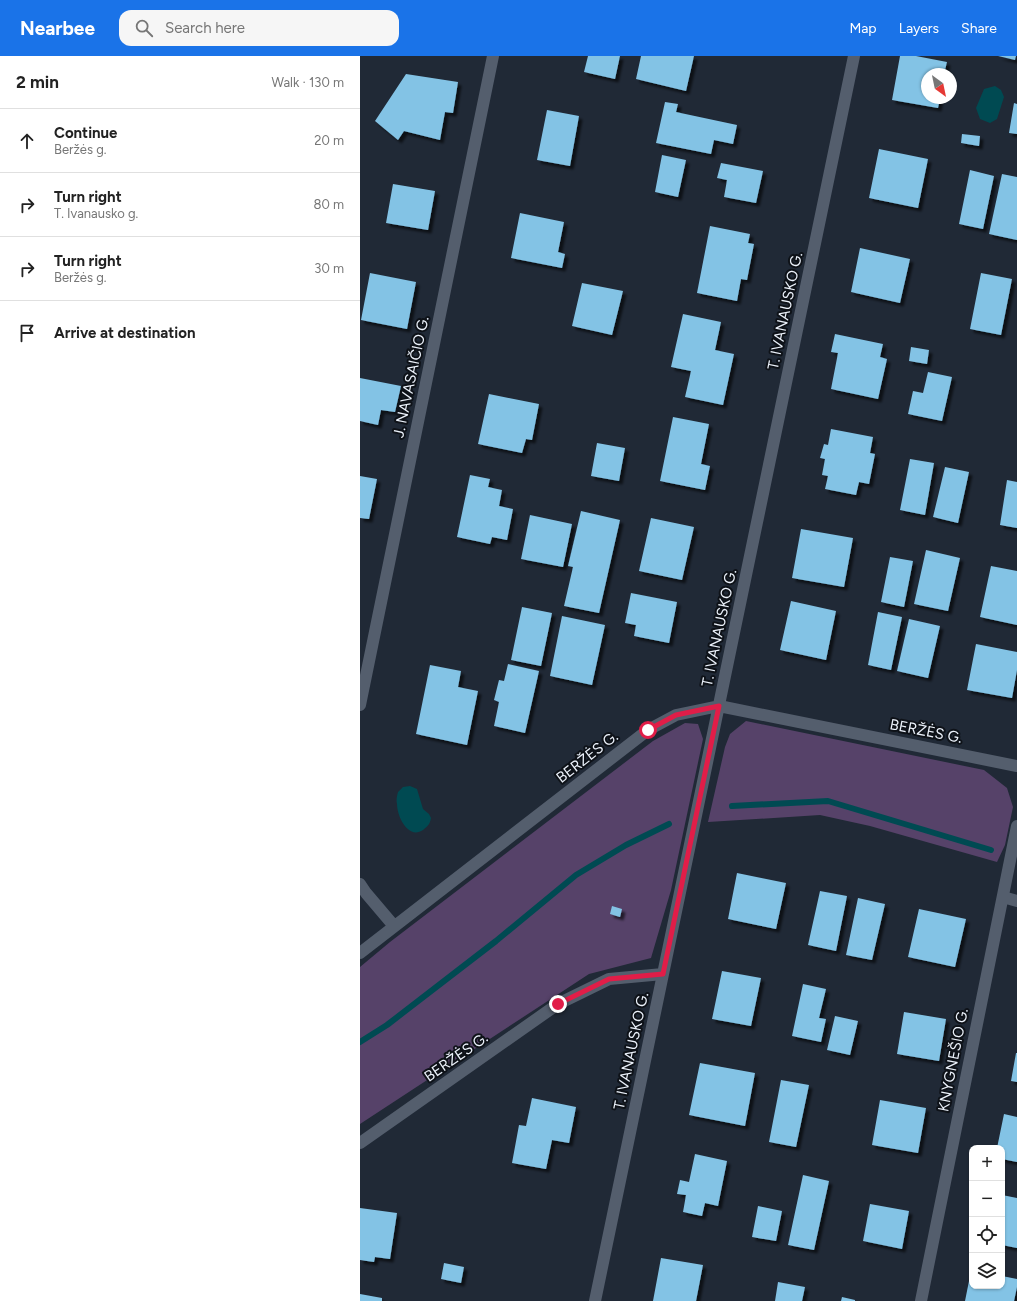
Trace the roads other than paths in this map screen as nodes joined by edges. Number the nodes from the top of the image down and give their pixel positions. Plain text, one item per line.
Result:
1 (492, 56) edge
2 (854, 56) edge
3 (360, 704) edge
4 (719, 706) junction
5 (1017, 766) edge
6 (1017, 826) edge
7 (360, 884) edge
8 (1003, 897) junction
9 (1017, 901) edge
10 (394, 926) junction
11 (360, 953) edge
12 (663, 974) junction
13 (360, 1143) edge
14 (595, 1301) edge
15 (921, 1301) edge

1 - 3 street, J. NAVASAIČIO G.
2 - 4 street, T. IVANAUSKO G.
4 - 5 street, BERŽĖS G.
4 - 10 street, BERŽĖS G.
4 - 12 street, T. IVANAUSKO G.
6 - 8 street, KNYGNEŠIO G.
7 - 10 street
8 - 9 street
8 - 15 street, KNYGNEŠIO G.
10 - 11 street, BERŽĖS G.
12 - 13 street, BERŽĖS G.
12 - 14 street, T. IVANAUSKO G.

